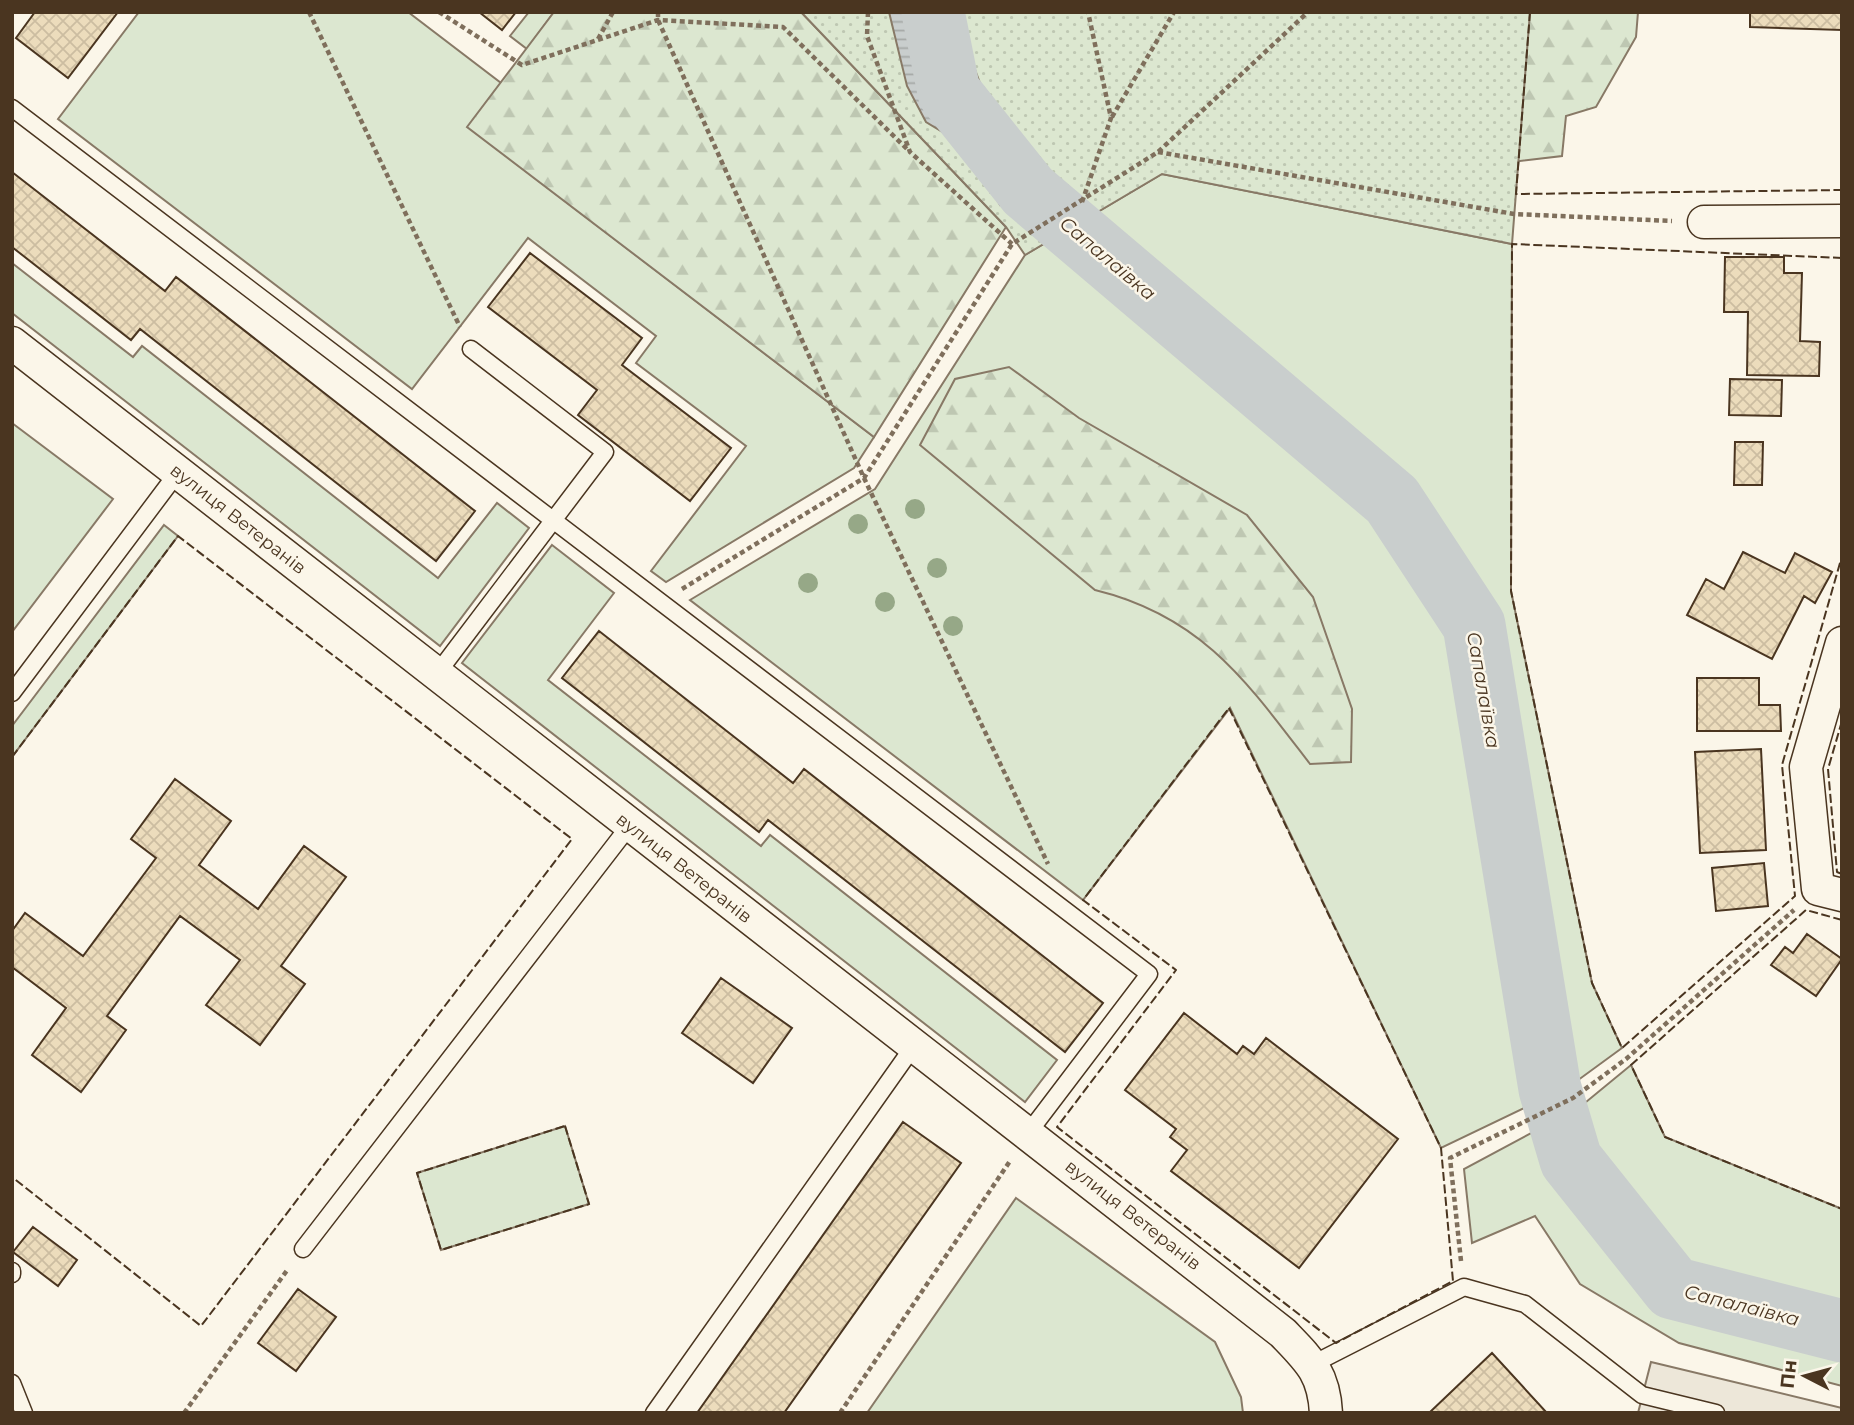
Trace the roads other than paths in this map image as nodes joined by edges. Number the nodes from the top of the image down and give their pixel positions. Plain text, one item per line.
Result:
1 (12, 108) edge
2 (1842, 221) edge
3 (1704, 222) road end
4 (12, 343) edge
5 (471, 349) road end
6 (178, 472) junction
7 (553, 520) junction
8 (1842, 643) edge
9 (436, 674) junction
10 (12, 693) edge
11 (630, 825) junction
12 (1830, 892) edge
13 (913, 1047) junction
14 (1029, 1132) junction
15 (303, 1249) road end
16 (1314, 1364) junction
17 (12, 1383) edge
18 (24, 1413) edge
19 (654, 1413) edge
20 (1326, 1413) edge
21 (1716, 1413) edge

1 - 7 lane
2 - 3 street
4 - 6 street, вулиця Ветеранів
5 - 7 lane
6 - 9 street, вулиця Ветеранів
6 - 10 lane
7 - 9 lane
7 - 14 lane
8 - 12 street
9 - 11 street, вулиця Ветеранів
11 - 13 street, вулиця Ветеранів
11 - 15 lane
13 - 14 street, вулиця Ветеранів
13 - 19 lane
14 - 16 street, вулиця Ветеранів
16 - 20 street, вулиця Ветеранів
16 - 21 lane
17 - 18 lane

